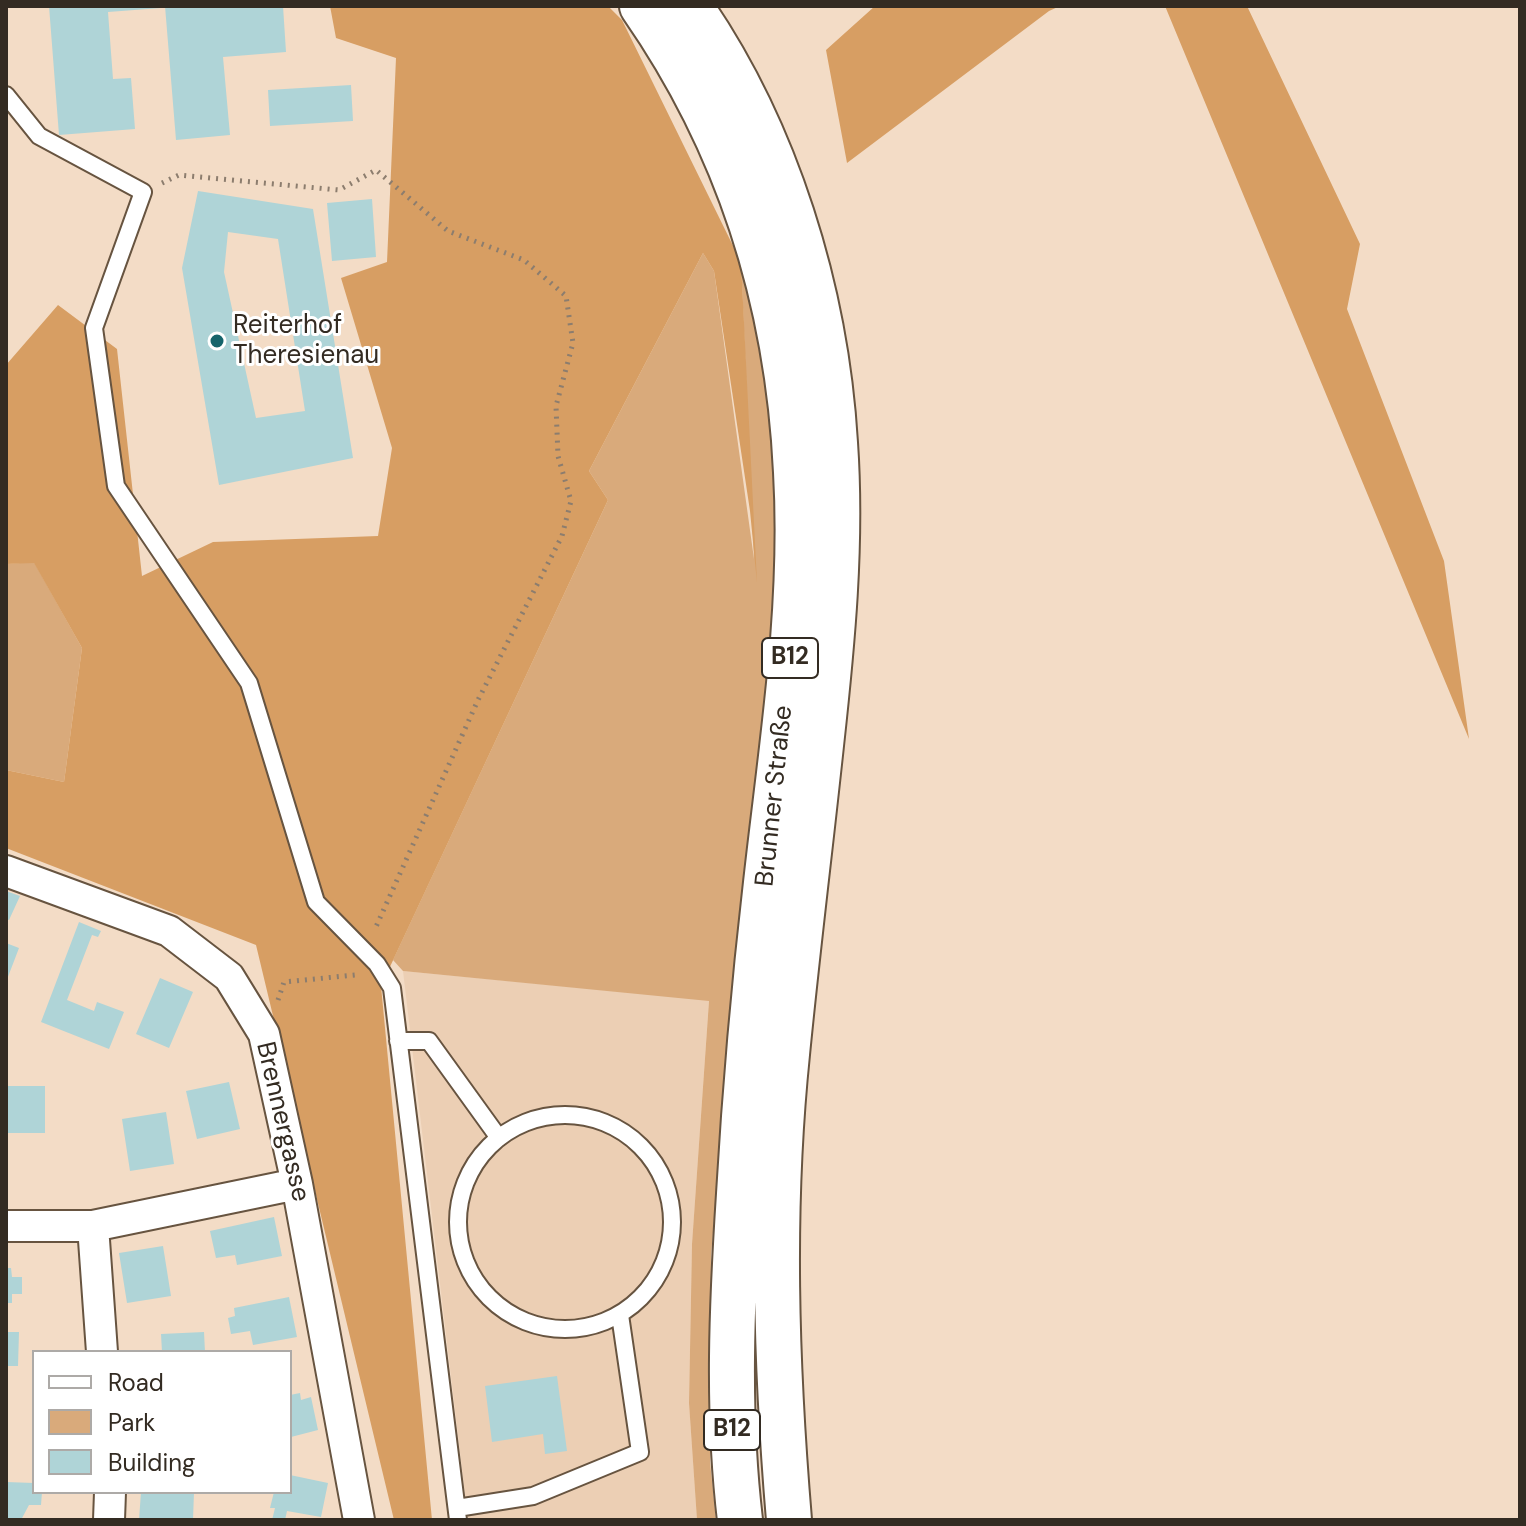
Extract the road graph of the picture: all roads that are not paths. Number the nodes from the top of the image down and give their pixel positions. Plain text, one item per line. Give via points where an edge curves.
1 (642, 6) edge
2 (690, 6) edge
3 (6, 95) edge
4 (6, 871) edge
5 (398, 1041) junction
6 (499, 1138) junction
7 (297, 1184) junction
8 (6, 1226) edge
9 (93, 1226) junction
10 (620, 1315) junction
11 (102, 1350) edge
12 (110, 1494) edge
13 (458, 1514) edge
14 (109, 1520) edge
15 (359, 1520) edge
16 (740, 1520) edge
17 (789, 1520) edge

1 - 16 main road, Brunner Straße / B12 via 668,43 725,152 762,252 790,392 797,475 792,639 749,1043 736,1232 732,1454
2 - 17 main road, Brunner Straße / B12 via 750,110 785,193 809,274 835,442 833,635 786,1058 777,1222 778,1376
3 - 5 lane via 39,136 143,192 94,328 116,486 249,683 316,902 377,964 392,988
4 - 7 street, Brennergasse via 169,931 229,977 264,1034
5 - 6 lane via 429,1041
5 - 13 lane
6 - 10 lane via 472,1168 458,1206 460,1247 476,1284 505,1312 542,1328 582,1329
6 - 10 lane via 533,1119 572,1115 610,1124 642,1146 664,1178 673,1216 668,1255 650,1290
7 - 9 street
7 - 15 street, Brennergasse
8 - 9 street
9 - 11 street
10 - 13 lane via 640,1452 533,1496
12 - 14 street

